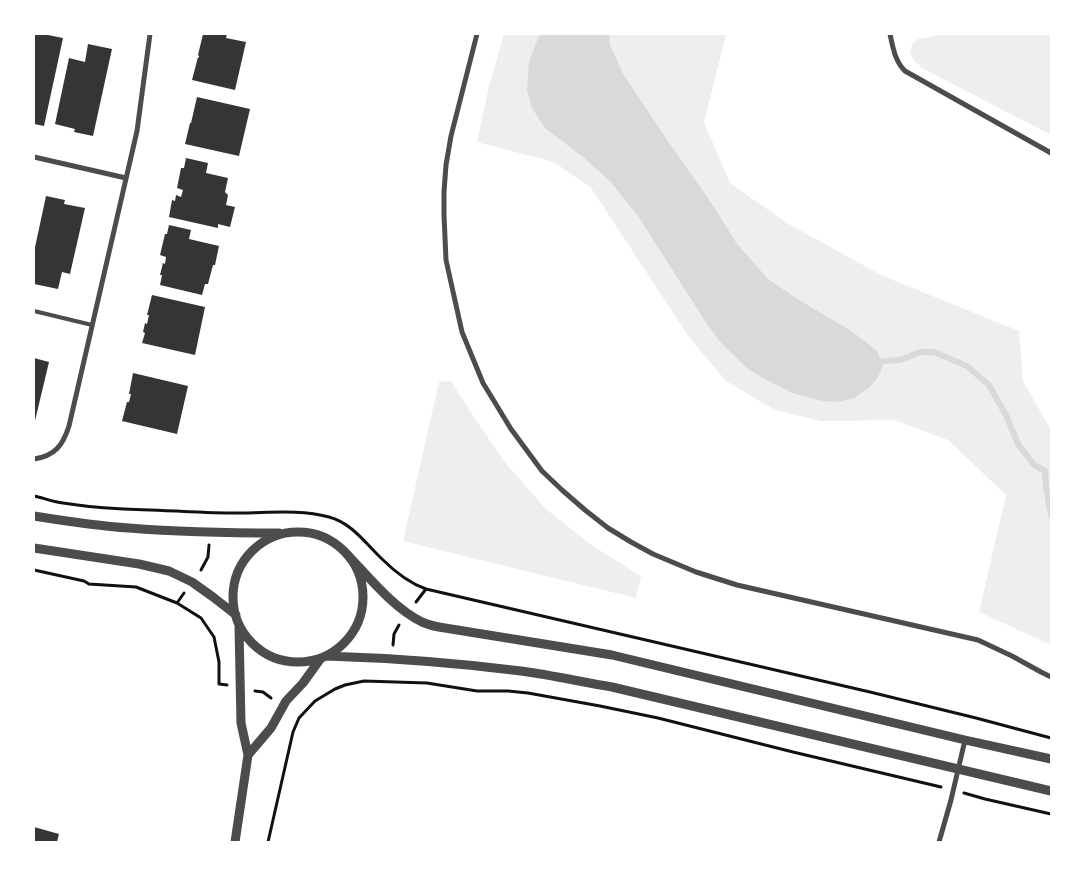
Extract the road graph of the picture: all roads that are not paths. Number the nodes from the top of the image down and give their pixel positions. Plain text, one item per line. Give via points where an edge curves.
1 (150, 34) edge
2 (477, 34) edge
3 (890, 34) edge
4 (1051, 153) edge
5 (34, 157) edge
6 (126, 178) junction
7 (34, 311) edge
8 (92, 325) junction
9 (34, 459) edge
10 (34, 516) edge
11 (287, 533) junction
12 (34, 548) edge
13 (346, 553) junction
14 (237, 620) junction
15 (324, 657) junction
16 (1051, 677) edge
17 (965, 740) junction
18 (248, 755) junction
19 (1051, 759) edge
20 (958, 769) junction
21 (1051, 791) edge
22 (235, 842) edge
23 (939, 842) edge

1 - 6 street via 140,112
2 - 16 street via 446,165 446,260 462,332 483,383 542,471 608,528 689,570 737,585 978,640
3 - 4 street via 896,60 905,71
5 - 6 street
6 - 8 street
7 - 8 lane
8 - 9 street via 65,438 52,453
10 - 11 street via 131,528
11 - 13 street via 308,533 329,540
11 - 14 street via 266,540 249,554 238,572 233,594
12 - 14 street via 169,571 192,582
13 - 15 street via 363,585 363,610 346,642
13 - 17 street via 393,602 424,623 612,654
14 - 15 street via 251,642 278,659 300,662
14 - 18 street via 241,723
15 - 18 street
15 - 20 street via 482,666 612,687
17 - 19 street
17 - 20 street
18 - 22 street
20 - 21 street
20 - 23 street

